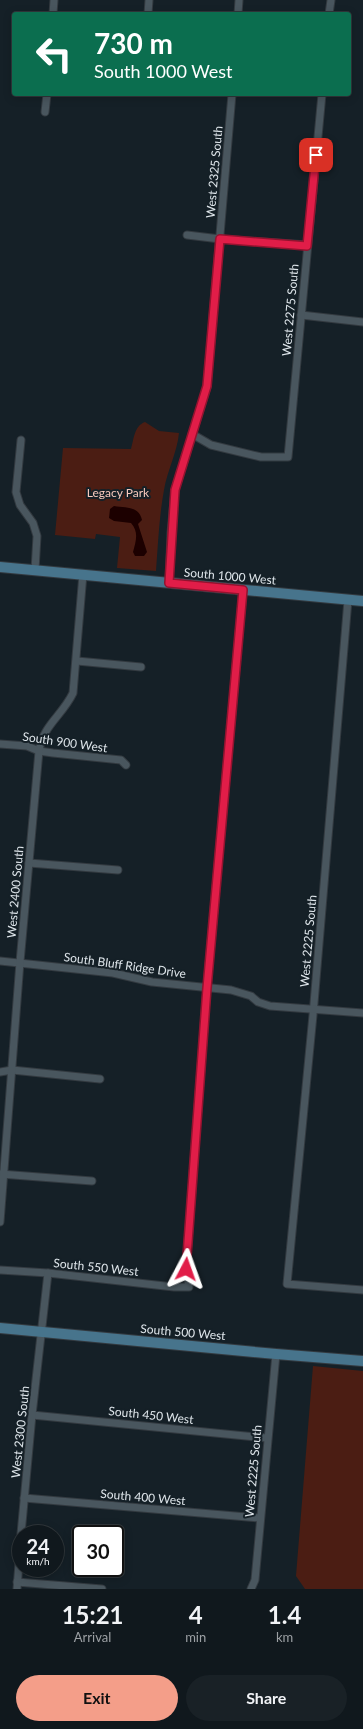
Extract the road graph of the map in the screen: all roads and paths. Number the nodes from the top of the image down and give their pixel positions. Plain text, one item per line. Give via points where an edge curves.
1 (54, 0) edge
2 (149, 0) edge
3 (239, 0) edge
4 (331, 0) edge
5 (53, 12) edge
6 (148, 12) edge
7 (238, 12) edge
8 (329, 12) edge
9 (47, 96) edge
10 (232, 96) edge
11 (322, 96) edge
12 (45, 112) dead end
13 (187, 235) dead end
14 (220, 239) junction
15 (307, 246) junction
16 (301, 315) junction
17 (363, 322) edge
18 (192, 434) junction
19 (21, 440) dead end
20 (0, 567) edge
21 (35, 570) junction
22 (83, 574) junction
23 (169, 583) junction
24 (243, 590) junction
25 (348, 600) junction
26 (363, 601) edge
27 (76, 660) junction
28 (141, 666) dead end
29 (0, 744) edge
30 (39, 751) junction
31 (126, 765) dead end
32 (29, 863) junction
33 (118, 870) dead end
34 (0, 961) edge
35 (20, 962) junction
36 (207, 988) junction
37 (313, 1009) junction
38 (363, 1013) edge
39 (12, 1070) junction
40 (0, 1072) edge
41 (100, 1079) dead end
42 (2, 1174) edge
43 (92, 1181) dead end
44 (0, 1222) edge
45 (0, 1270) edge
46 (48, 1273) junction
47 (363, 1290) edge
48 (0, 1328) edge
49 (41, 1332) junction
50 (276, 1354) junction
51 (363, 1361) edge
52 (32, 1415) junction
53 (267, 1438) junction
54 (24, 1498) junction
55 (260, 1518) junction
56 (22, 1525) edge
57 (17, 1585) edge
58 (102, 1589) edge
59 (250, 1589) edge

1 - 5 street
2 - 6 street
3 - 7 street
4 - 8 street
9 - 12 street
10 - 14 street, West 2325 South
11 - 15 street, West 2275 South
13 - 14 street
14 - 15 street
14 - 18 street, West 2325 South via 207,386
15 - 16 street, West 2275 South
16 - 17 street
16 - 18 street, West 2275 South via 288,457 261,457 211,445
18 - 23 street, West 2325 South via 175,490
19 - 21 street via 16,492 37,536
20 - 21 main road, South 1000 West
21 - 22 main road, South 1000 West
22 - 23 main road, South 1000 West
22 - 27 street, West 2400 South
23 - 24 main road, South 1000 West
24 - 25 main road, South 1000 West
24 - 36 street
25 - 26 main road, South 1000 West
25 - 37 street, West 2225 South
27 - 28 street
27 - 30 street, West 2400 South via 73,693 67,706 44,733
29 - 30 street, South 900 West via 28,746
30 - 31 street, South 900 West via 121,760
30 - 32 street, West 2400 South
32 - 33 street
32 - 35 street, West 2400 South
34 - 35 street, South Bluff Ridge Drive
35 - 36 street, South Bluff Ridge Drive
35 - 39 street, West 2400 South
36 - 37 street, South Bluff Ridge Drive via 240,992 270,1006
36 - 46 street, South 550 West via 186,1269 189,1287
37 - 38 street, South Bluff Ridge Drive
37 - 47 street, West 2225 South via 287,1284
39 - 40 street
39 - 41 street
39 - 42 street, West 2400 South
42 - 43 street
42 - 44 street, West 2400 South
45 - 46 street, South 550 West
46 - 49 street, West 2300 South
48 - 49 main road, South 500 West
49 - 50 main road, South 500 West
49 - 52 street, West 2300 South
50 - 51 main road, South 500 West
50 - 53 street, West 2225 South
52 - 53 street, South 450 West
52 - 54 street, West 2300 South
53 - 55 street, West 2225 South
54 - 55 street, South 400 West
54 - 56 street, West 2300 South
55 - 59 street, West 2225 South via 255,1580
57 - 58 street

